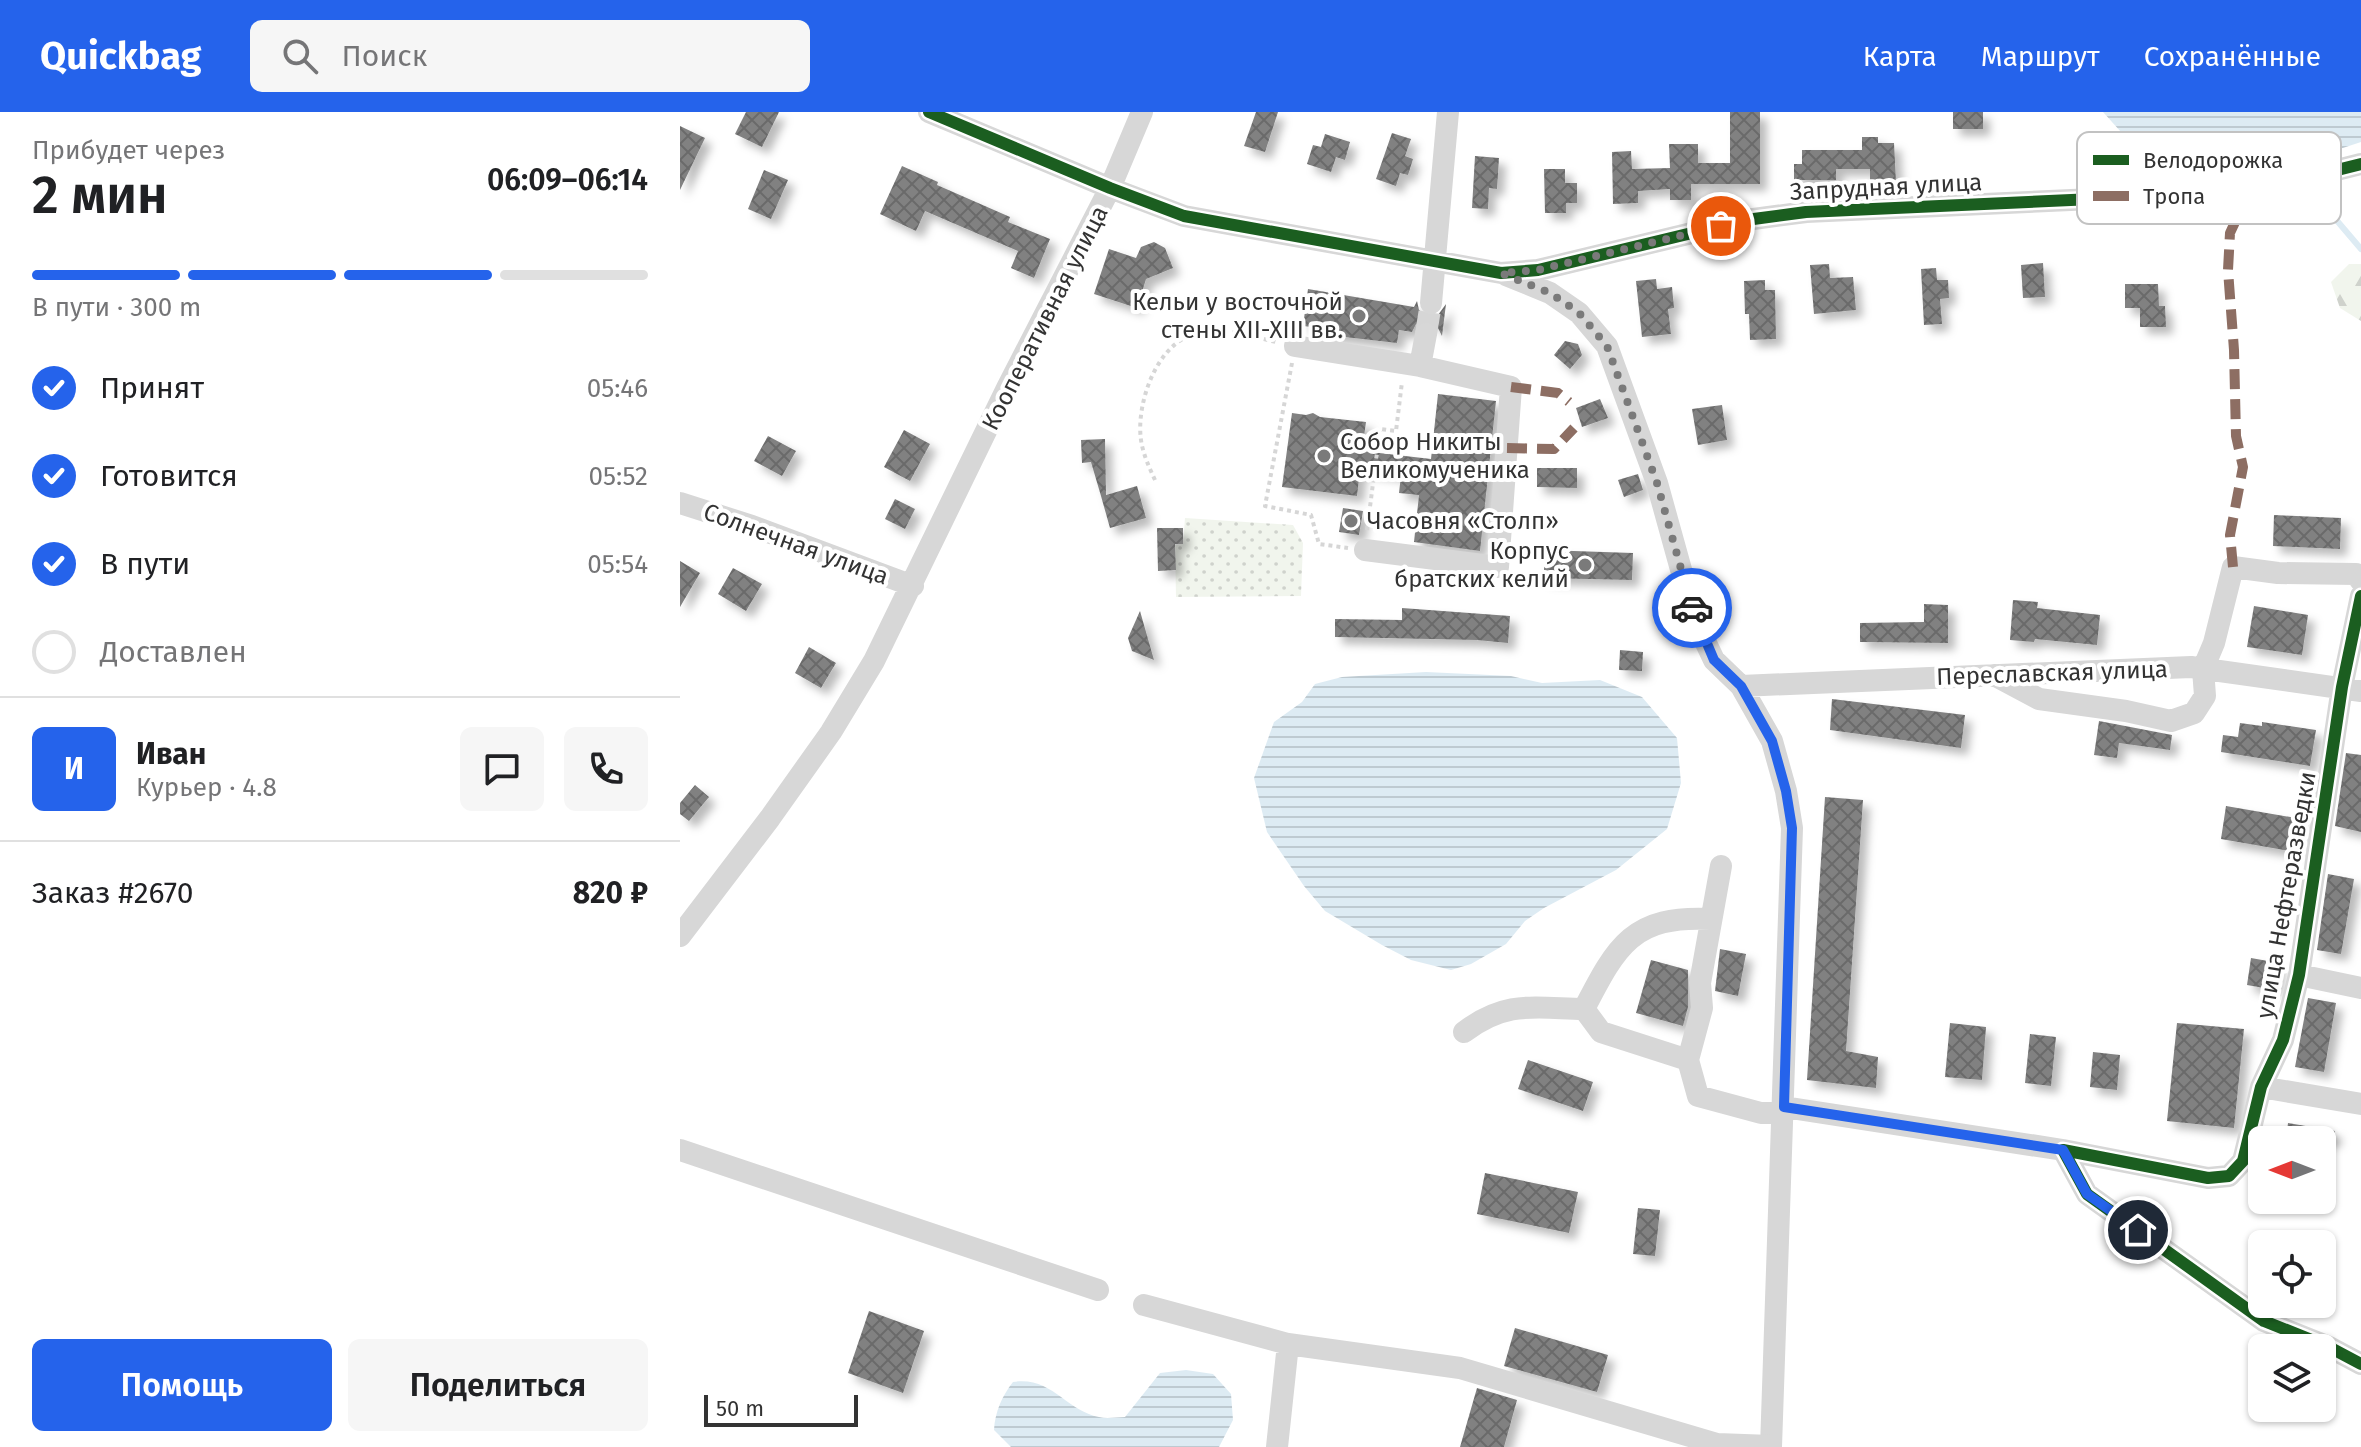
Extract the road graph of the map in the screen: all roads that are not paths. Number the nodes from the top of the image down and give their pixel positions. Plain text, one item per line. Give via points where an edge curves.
1 (929, 112) edge
2 (1142, 112) edge
3 (1448, 112) edge
4 (2361, 164) edge
5 (2341, 169) edge
6 (1110, 188) junction
7 (2077, 200) edge
8 (1435, 261) junction
9 (1501, 273) junction
10 (1431, 303) tunnel mouth
11 (1426, 334) tunnel mouth
12 (1295, 346) road end
13 (1412, 365) junction
14 (680, 503) edge
15 (1365, 550) road end
16 (2361, 581) edge
17 (913, 586) junction
18 (2361, 596) edge
19 (2203, 669) junction
20 (1994, 675) junction
21 (1741, 686) junction
22 (2352, 689) edge
23 (1721, 866) dead end
24 (1711, 919) junction
25 (680, 936) edge
26 (2299, 975) junction
27 (2361, 988) edge
28 (1584, 1009) junction
29 (1464, 1032) dead end
30 (1688, 1060) junction
31 (2261, 1087) junction
32 (2361, 1104) edge
33 (1784, 1110) junction
34 (680, 1150) edge
35 (2063, 1150) junction
36 (1098, 1290) dead end
37 (1144, 1305) dead end
38 (1288, 1344) junction
39 (2361, 1364) edge
40 (1771, 1446) edge
41 (1277, 1447) edge

1 - 6 street, Запрудная улица
2 - 6 street, Кооперативная улица
3 - 8 street
4 - 5 street, Запрудная улица
6 - 8 street, Запрудная улица via 1184,216
6 - 17 street, Кооперативная улица
7 - 9 street, Запрудная улица via 1806,212 1746,220 1538,270
8 - 9 street, Запрудная улица
8 - 10 street
9 - 21 street via 1579,313 1607,346 1657,483 1695,620 1714,660
11 - 13 street
12 - 13 street
13 - 15 street via 1511,387 1498,567
14 - 17 street, Солнечная улица
16 - 19 street via 2356,574 2233,567
17 - 25 street, Кооперативная улица via 831,732
18 - 22 street, улица Нефтеразведки
19 - 20 street, Переславская улица
19 - 20 street via 2205,696 2194,713 2171,721 2039,699
19 - 22 street, Переславская улица
20 - 21 street, Переславская улица
21 - 33 street via 1772,741 1792,828
22 - 26 street, улица Нефтеразведки
23 - 24 street
24 - 28 street via 1681,917 1652,923 1628,940 1604,970
24 - 30 street via 1700,983 1702,1008
26 - 27 street
26 - 31 street, улица Нефтеразведки via 2283,1040
28 - 29 street via 1511,1007
28 - 30 street via 1601,1032
30 - 33 street via 1698,1096 1761,1113
31 - 32 street
31 - 35 street, улица Нефтеразведки via 2243,1161 2229,1176 2208,1178
33 - 35 street
33 - 40 street
34 - 36 street
35 - 39 street via 2087,1194 2264,1321
37 - 38 street
38 - 40 street via 1460,1368 1717,1444
38 - 41 street

